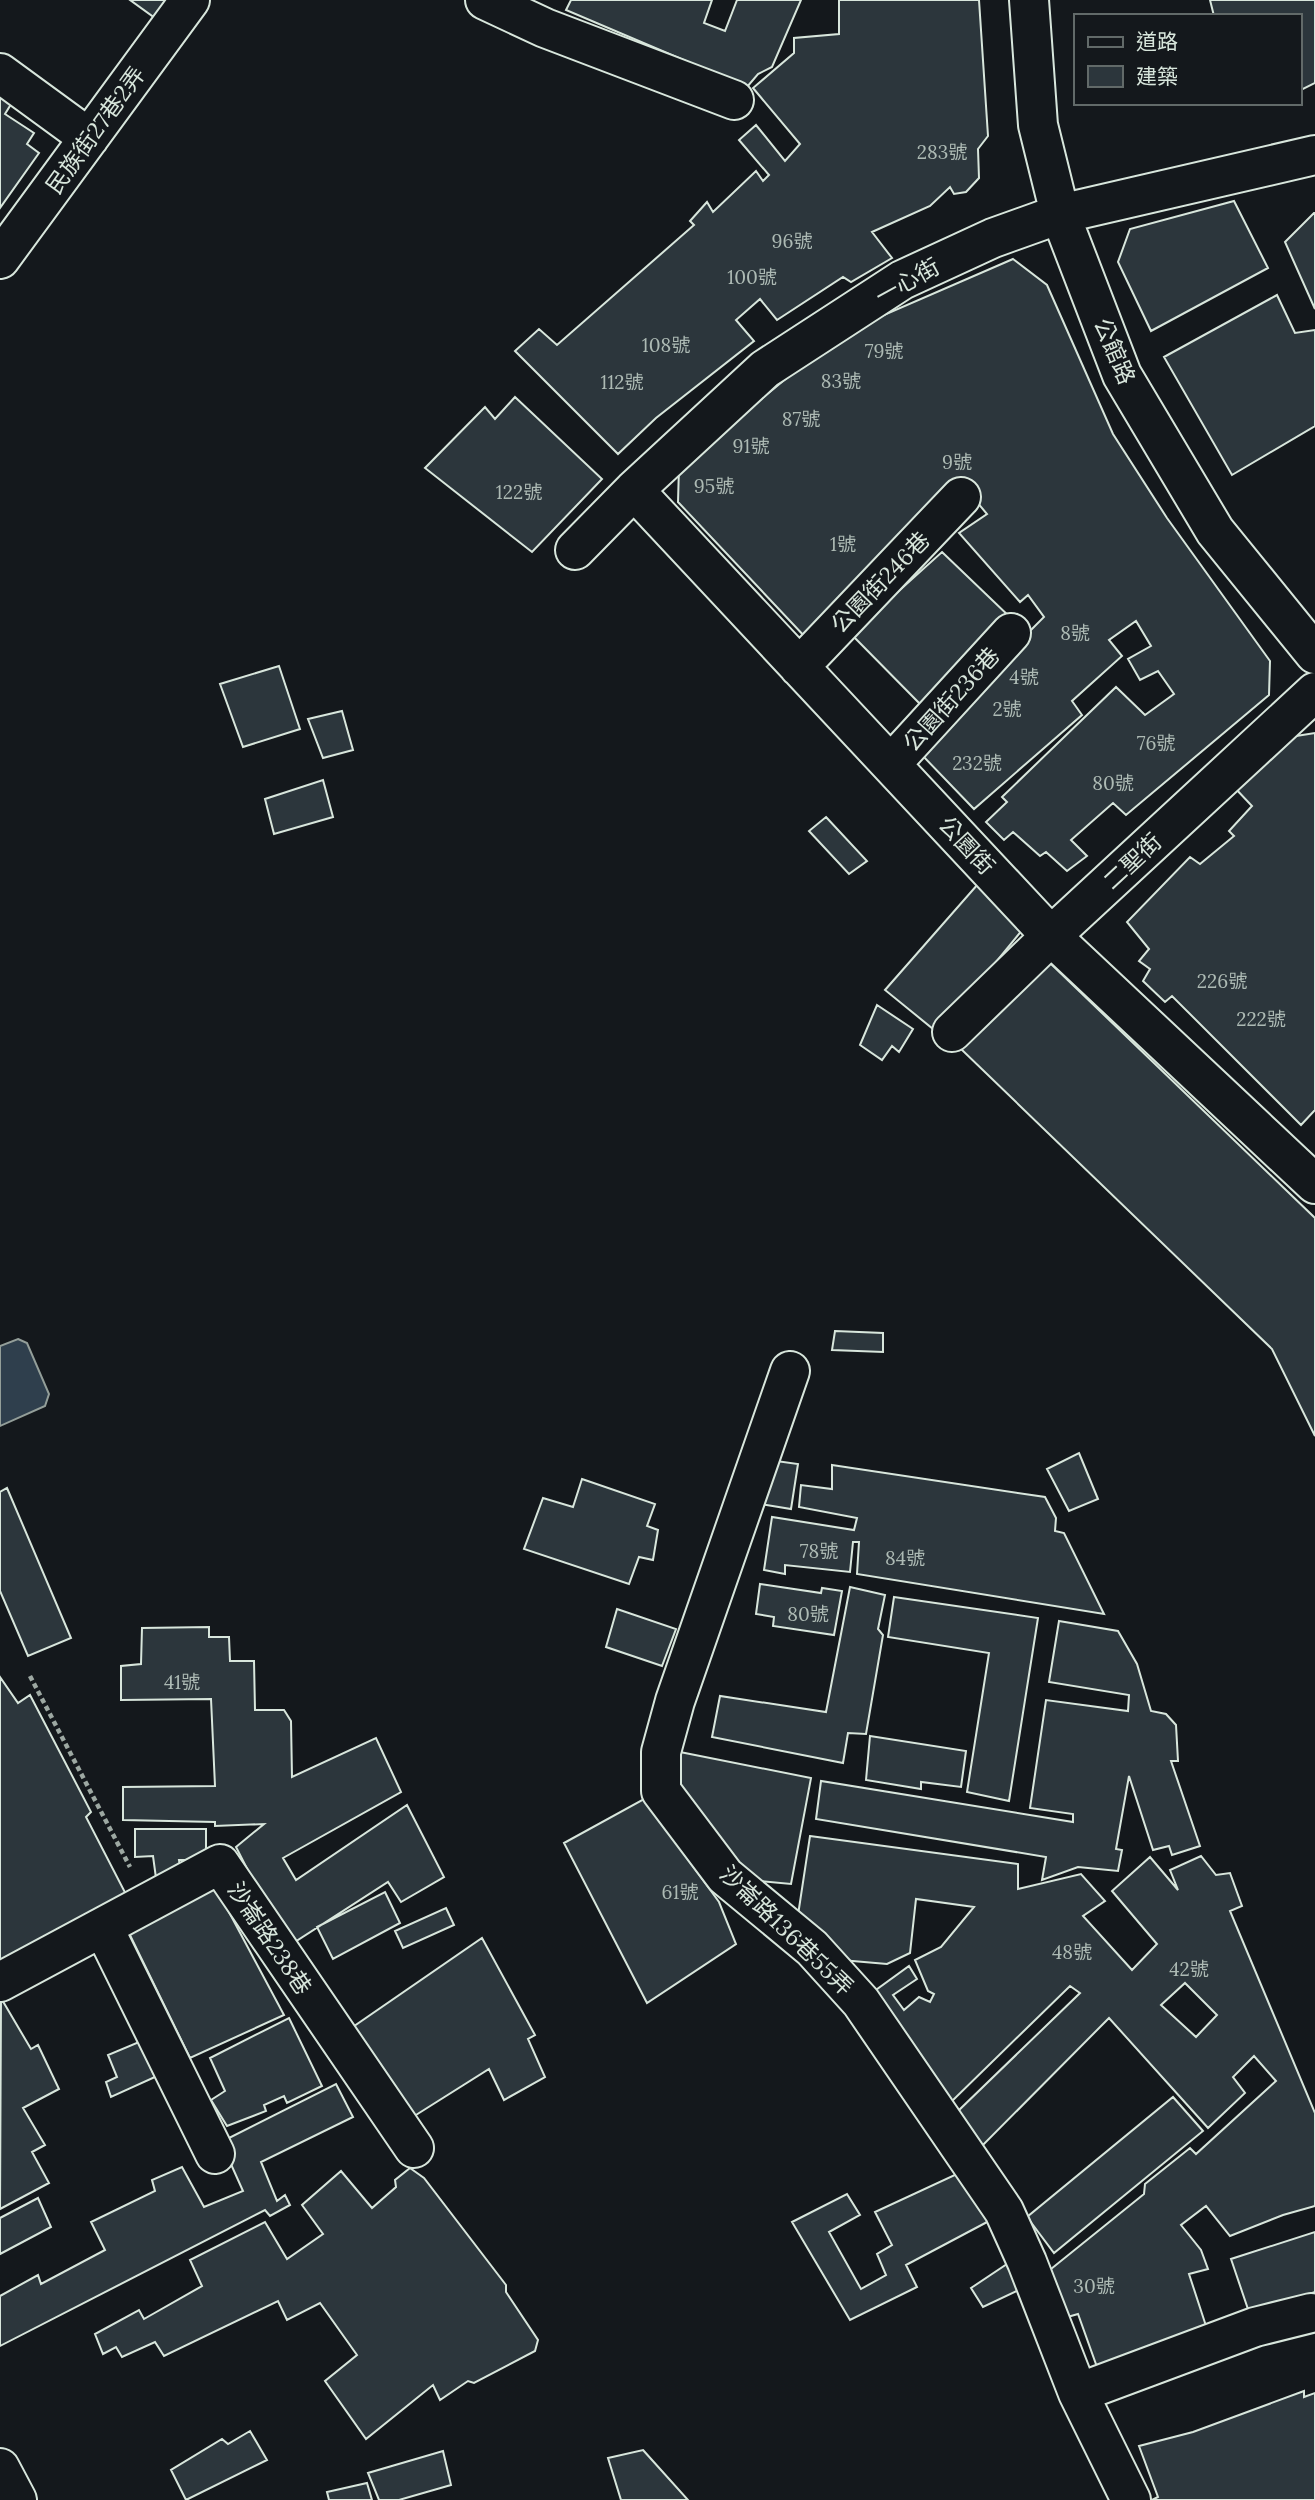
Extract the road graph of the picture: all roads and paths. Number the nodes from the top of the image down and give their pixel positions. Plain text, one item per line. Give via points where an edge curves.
1 (190, 0) edge
2 (485, 0) edge
3 (1029, 0) edge
4 (551, 14) edge
5 (0, 73) edge
6 (734, 100) dead end
7 (89, 138) junction
8 (1315, 155) edge
9 (1060, 214) junction
10 (0, 259) edge
11 (634, 491) junction
12 (961, 498) dead end
13 (575, 550) dead end
14 (1011, 633) dead end
15 (1315, 654) edge
16 (799, 667) junction
17 (1315, 692) edge
18 (891, 764) junction
19 (1051, 936) junction
20 (952, 1032) dead end
21 (1315, 1184) edge
22 (790, 1371) dead end
23 (30, 1676) dead end
24 (148, 1902) junction
25 (103, 1927) junction
26 (0, 1982) edge
27 (414, 2148) dead end
28 (215, 2154) dead end
29 (1311, 2313) dead end
30 (1078, 2393) junction
31 (0, 2468) edge
32 (17, 2500) edge
33 (1131, 2500) edge

1 - 7 street, 民族街27巷2弄
2 - 4 street
3 - 9 street, 公館路 via 1038,125
4 - 6 street
5 - 7 street
7 - 10 street, 民族街27巷2弄
8 - 9 street, 一心街
9 - 11 street, 一心街 via 993,238 902,280 765,369
9 - 15 street, 公館路 via 1122,375 1215,531
11 - 13 street, 一心街
11 - 16 street, 公園街
12 - 16 street, 公園街246巷
14 - 18 street, 公園街236巷
16 - 18 street, 公園街
17 - 19 street, 二聖街
18 - 19 street, 公園街
19 - 20 street, 二聖街
19 - 21 street, 公園街
22 - 30 street, 沙崙路136巷55弄 via 674,1701 661,1752 661,1791 725,1876 812,1948 861,2002 1004,2211
23 - 24 path
24 - 25 street, 沙崙路238巷
24 - 27 street, 沙崙路238巷 via 220,1864
25 - 26 street, 沙崙路238巷
25 - 28 street
29 - 30 street via 1255,2327
30 - 33 street, 沙崙路136巷55弄
31 - 32 street

